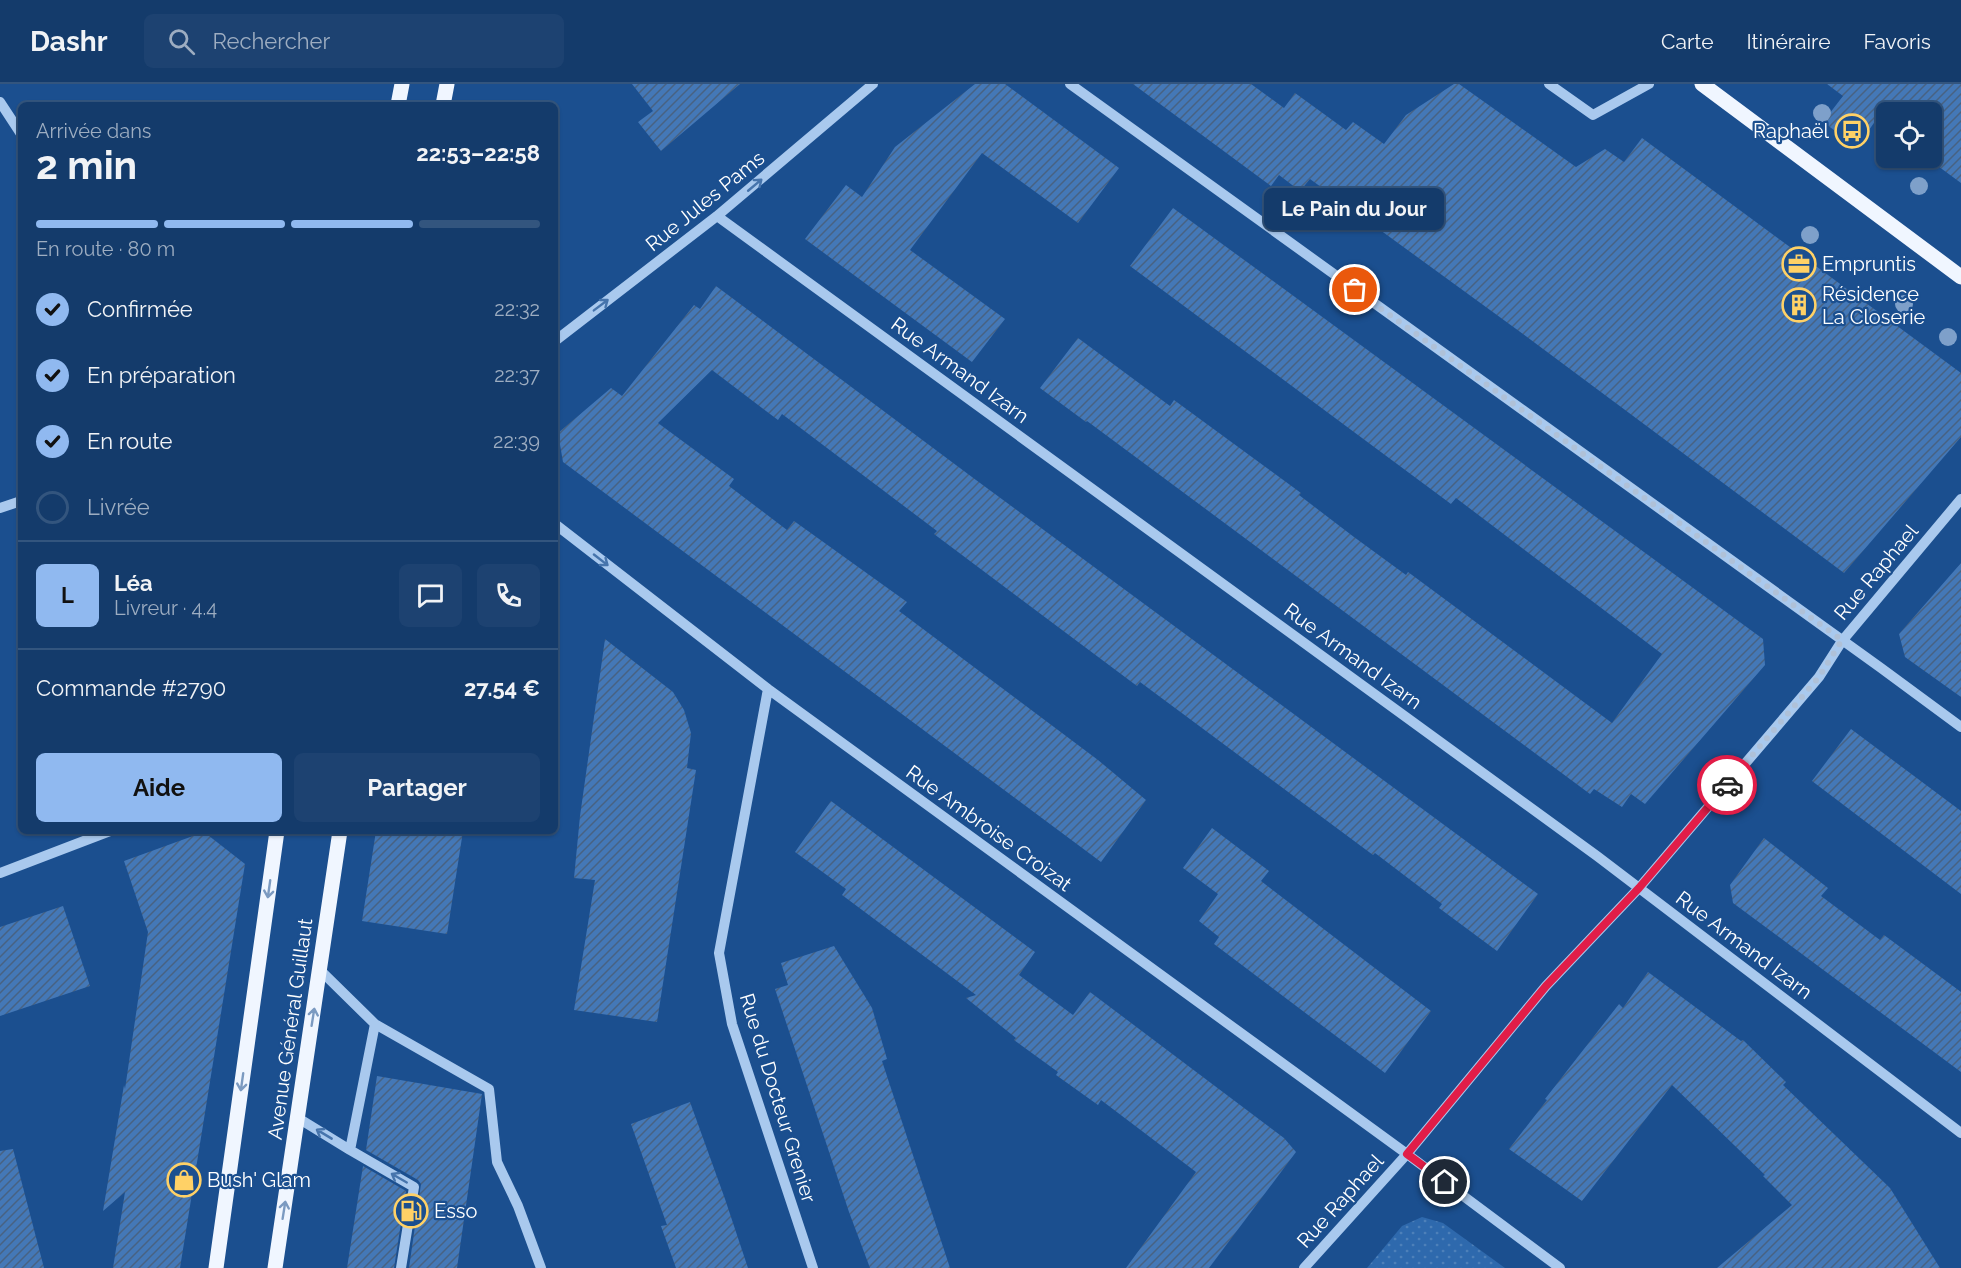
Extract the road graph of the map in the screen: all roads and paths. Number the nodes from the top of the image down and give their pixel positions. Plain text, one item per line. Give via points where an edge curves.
1 (402, 84) edge
2 (447, 84) edge
3 (873, 84) edge
4 (1070, 84) edge
5 (1549, 84) edge
6 (1649, 84) edge
7 (1702, 84) edge
8 (0, 102) edge
9 (399, 102) edge
10 (444, 102) edge
11 (18, 129) edge
12 (717, 216) junction
13 (1961, 277) edge
14 (558, 339) edge
15 (1961, 499) edge
16 (18, 502) edge
17 (0, 508) edge
18 (558, 526) edge
19 (1842, 640) junction
20 (768, 689) junction
21 (1961, 727) edge
22 (102, 834) edge
23 (277, 834) edge
24 (340, 834) edge
25 (0, 873) edge
26 (1639, 888) junction
27 (320, 970) junction
28 (375, 1024) junction
29 (298, 1118) junction
30 (1961, 1133) edge
31 (350, 1150) junction
32 (1407, 1154) junction
33 (216, 1268) edge
34 (275, 1268) edge
35 (401, 1268) edge
36 (541, 1268) edge
37 (813, 1268) edge
38 (1304, 1268) edge
39 (1560, 1268) edge

1 - 9 main road
2 - 10 main road
12 -> 3 street, Rue Jules Pams
4 - 19 street
5 - 6 street via 1593,116
7 - 13 main road
8 - 11 street
14 -> 12 street, Rue Jules Pams
12 - 26 street, Rue Armand Izarn
15 - 19 street, Rue Raphael
16 - 17 street
18 -> 20 street, Rue Ambroise Croizat
19 - 21 street
19 - 26 street, Rue Raphael via 1819,677
20 - 32 street, Rue Ambroise Croizat
20 - 37 street, Rue du Docteur Grenier via 719,953 732,1024
22 - 25 street
23 -> 33 main road, Avenue Général Guillaut
24 - 27 main road, Avenue Général Guillaut
26 - 30 street, Rue Armand Izarn
26 - 32 street, Rue Raphael via 1546,986
27 - 28 street
29 -> 27 main road, Avenue Général Guillaut
28 - 31 street
28 - 36 street via 489,1089 497,1162
31 -> 29 street
34 -> 29 main road, Avenue Général Guillaut
35 -> 31 street via 414,1187
32 - 38 street, Rue Raphael
32 - 39 street, Rue Ambroise Croizat

